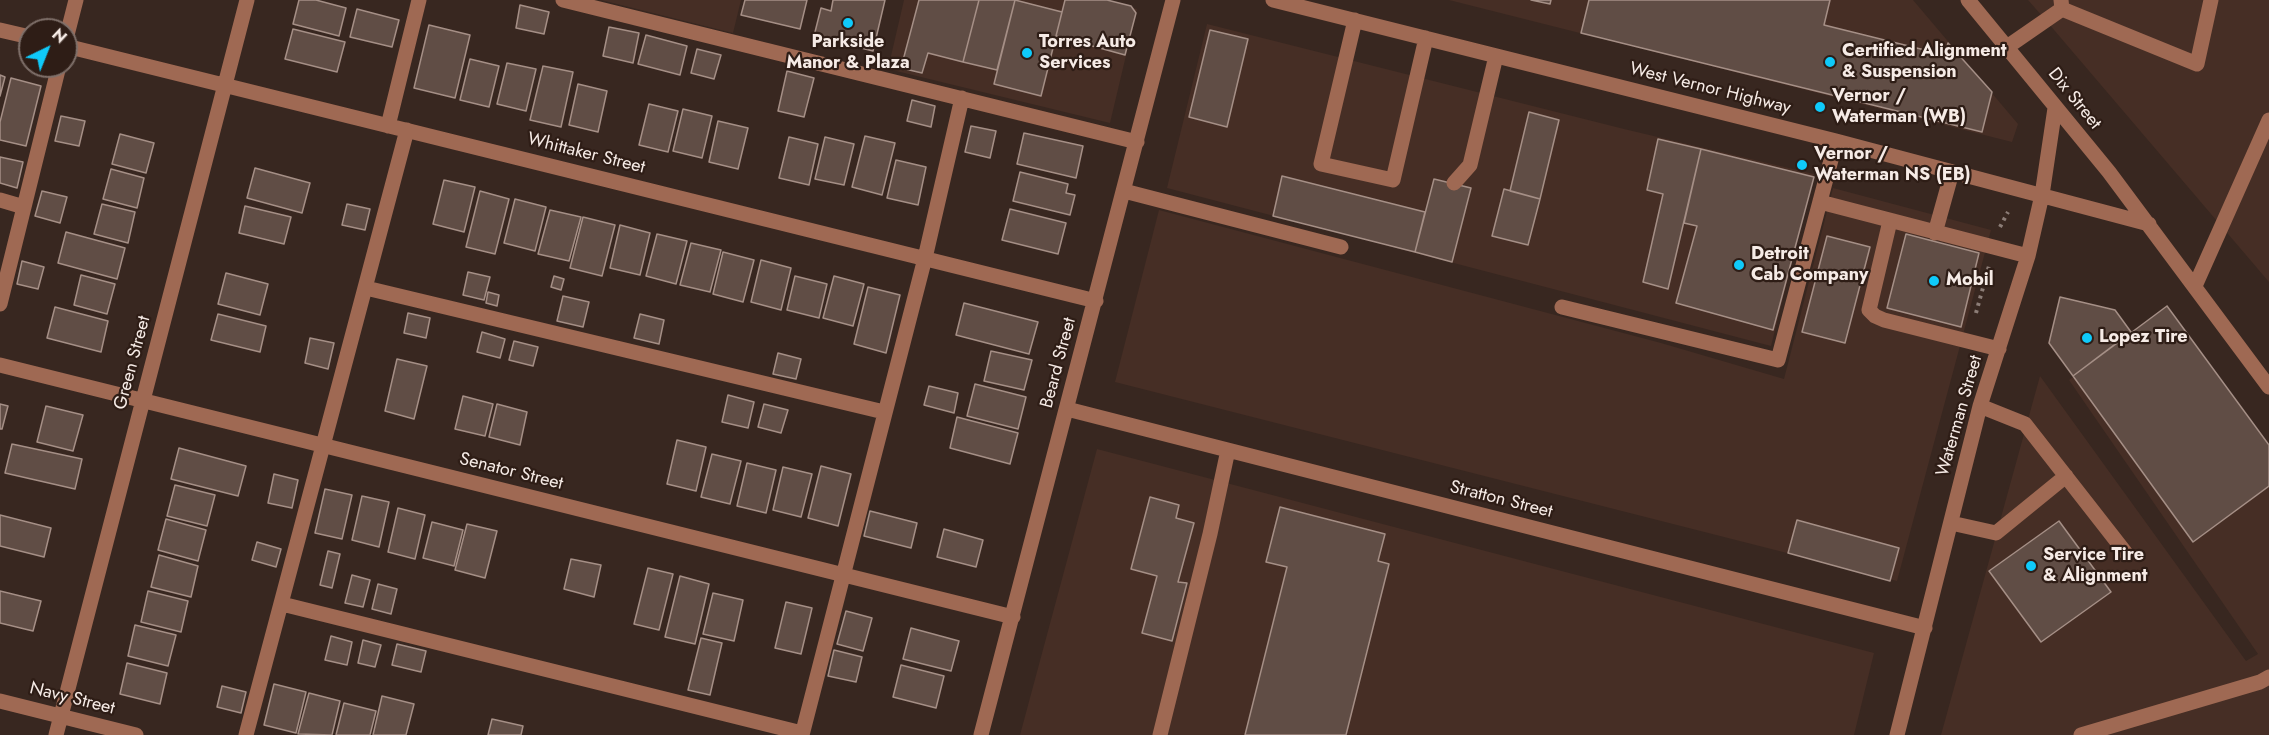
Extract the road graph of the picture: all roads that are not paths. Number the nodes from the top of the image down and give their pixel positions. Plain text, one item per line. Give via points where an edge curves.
1 (76, 0) edge
2 (247, 0) edge
3 (419, 0) edge
4 (563, 0) edge
5 (1173, 0) edge
6 (1273, 0) edge
7 (1968, 0) edge
8 (2211, 0) edge
9 (2061, 5) edge
10 (71, 18) edge
11 (1355, 20) junction
12 (0, 30) edge
13 (18, 34) edge
14 (1426, 38) junction
15 (2007, 47) junction
16 (78, 49) edge
17 (1496, 56) junction
18 (56, 78) edge
19 (225, 85) junction
20 (962, 98) junction
21 (2055, 108) junction
22 (2269, 120) edge
23 (388, 126) junction
24 (407, 130) junction
25 (1836, 141) junction
26 (1137, 142) junction
27 (1952, 172) junction
28 (1454, 183) dead end
29 (1124, 191) junction
30 (2042, 195) junction
31 (0, 201) edge
32 (1820, 202) junction
33 (24, 207) junction
34 (1890, 221) junction
35 (2149, 224) junction
36 (1935, 233) junction
37 (1341, 247) dead end
38 (2028, 255) junction
39 (925, 258) junction
40 (2194, 286) junction
41 (366, 288) junction
42 (1096, 301) junction
43 (0, 304) edge
44 (1562, 307) dead end
45 (1999, 349) junction
46 (0, 365) edge
47 (2269, 387) edge
48 (143, 400) junction
49 (1980, 406) junction
50 (1067, 409) junction
51 (884, 412) junction
52 (325, 446) junction
53 (1228, 450) junction
54 (2066, 476) junction
55 (1951, 523) junction
56 (2125, 552) dead end
57 (842, 574) junction
58 (282, 604) junction
59 (1013, 617) junction
60 (1925, 628) junction
61 (2269, 676) edge
62 (0, 701) edge
63 (61, 717) junction
64 (802, 734) edge
65 (56, 735) edge
66 (136, 735) edge
67 (246, 735) edge
68 (981, 735) edge
69 (1160, 735) edge
70 (1898, 735) edge
71 (2080, 735) edge

1 - 10 street
2 - 19 street, Green Street
3 - 23 street
4 - 20 street
5 - 26 street, Beard Street
6 - 11 street, West Vernor Highway
7 - 15 street, Dix Street
8 - 9 street via 2197,64
9 - 15 street
11 - 14 street, West Vernor Highway
11 - 14 street via 1321,164 1393,180
12 - 13 street
14 - 17 street, West Vernor Highway
15 - 21 street, Dix Street
16 - 19 street, Whittaker Street
17 - 25 street, West Vernor Highway
17 - 28 street via 1470,165
18 - 33 street
19 - 23 street, Whittaker Street
19 - 48 street, Green Street
20 - 26 street
20 - 39 street
21 - 30 street, Waterman Street
21 - 35 street, Dix Street
22 - 40 street
23 - 24 street, Whittaker Street
24 - 39 street, Whittaker Street
24 - 41 street
25 - 27 street, West Vernor Highway
25 - 32 street
26 - 29 street, Beard Street
27 - 30 street, West Vernor Highway
27 - 36 street
29 - 37 street
29 - 42 street, Beard Street
30 - 35 street, West Vernor Highway
30 - 38 street, Waterman Street
31 - 33 street
32 - 34 street
32 - 44 street via 1778,360
33 - 43 street
34 - 36 street
34 - 45 street via 1869,310 1884,320
35 - 40 street
36 - 38 street
38 - 45 street, Waterman Street
39 - 42 street, Whittaker Street
39 - 51 street
40 - 47 street
41 - 51 street
41 - 52 street
42 - 50 street, Beard Street
45 - 49 street, Waterman Street
46 - 48 street, Senator Street
48 - 52 street, Senator Street
48 - 63 street, Green Street
49 - 54 street via 2025,424
49 - 55 street, Waterman Street
50 - 53 street, Stratton Street
50 - 59 street, Beard Street
51 - 57 street
52 - 57 street, Senator Street
52 - 58 street
53 - 60 street, Stratton Street
53 - 69 street
54 - 55 street via 1996,533
54 - 56 street
55 - 60 street, Waterman Street
57 - 59 street, Senator Street
57 - 64 street
58 - 64 street
58 - 67 street
59 - 68 street, Beard Street
60 - 70 street, Waterman Street
61 - 71 street
62 - 63 street, Navy Street
63 - 65 street, Green Street
63 - 66 street, Navy Street

